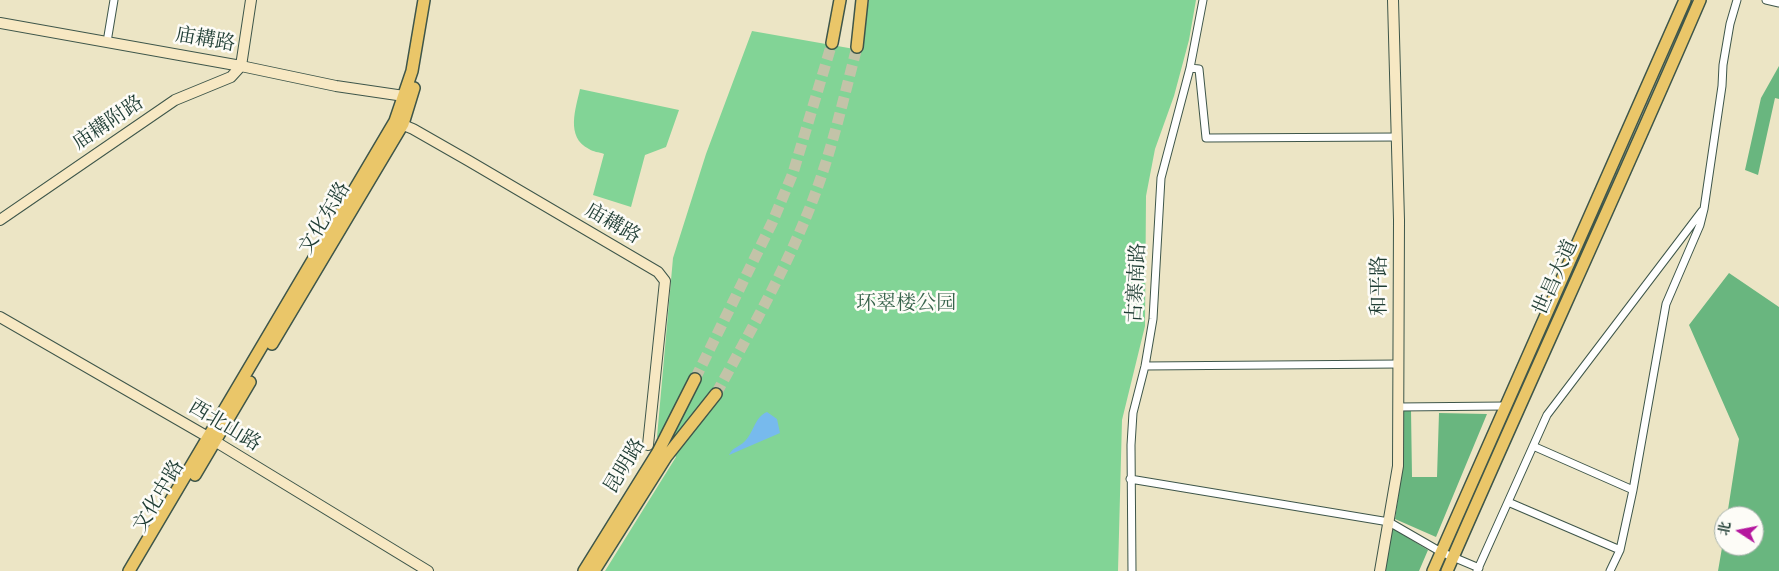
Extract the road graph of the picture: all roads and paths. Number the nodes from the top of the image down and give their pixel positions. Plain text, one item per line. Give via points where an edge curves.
1 (114, 0) edge
2 (251, 0) edge
3 (424, 0) edge
4 (430, 0) edge
5 (840, 0) edge
6 (862, 0) edge
7 (1203, 0) edge
8 (1393, 0) edge
9 (1685, 0) edge
10 (1700, 0) edge
11 (1737, 0) edge
12 (1766, 0) edge
13 (1779, 3) edge
14 (0, 23) edge
15 (107, 42) junction
16 (832, 43) tunnel mouth
17 (857, 47) tunnel mouth
18 (242, 66) junction
19 (1190, 68) junction
20 (404, 96) junction
21 (399, 123) junction
22 (1397, 137) junction
23 (1704, 209) junction
24 (0, 220) edge
25 (0, 317) edge
26 (1399, 364) junction
27 (1145, 366) junction
28 (695, 379) tunnel mouth
29 (716, 394) tunnel mouth
30 (1505, 406) junction
31 (1399, 407) junction
32 (212, 440) junction
33 (648, 445) dead end
34 (1533, 446) junction
35 (1130, 479) junction
36 (1633, 490) junction
37 (1508, 502) junction
38 (1389, 522) junction
39 (1620, 550) junction
40 (1441, 552) junction
41 (1454, 557) junction
42 (1478, 569) edge
43 (129, 571) edge
44 (137, 571) edge
45 (428, 571) edge
46 (584, 571) edge
47 (594, 571) edge
48 (1132, 571) edge
49 (1380, 571) edge
50 (1433, 571) edge
51 (1447, 571) edge
52 (1610, 571) edge

1 - 15 street
2 - 18 street
3 - 20 main road via 412,71
4 - 21 main road, 文化东路 via 418,72
5 - 16 main road
6 - 17 main road
7 - 19 street, 古寨南路
8 - 22 street, 和平路
9 - 30 main road, 世昌大道
10 - 41 main road, 世昌大道
11 - 23 street via 1723,65
12 - 13 street
14 - 15 street, 庙耩路
15 - 18 street, 庙耩路
18 - 20 street, 庙耩路 via 336,86
18 - 24 street, 庙耩附路 via 231,77 175,100
19 - 22 street via 1199,69 1206,138
19 - 27 street, 古寨南路 via 1161,178 1153,319
20 - 21 main road
21 - 32 main road, 文化东路
21 - 33 street, 庙耩路 via 658,272 665,280
22 - 26 street, 和平路
23 - 34 street via 1546,416
23 - 36 street via 1700,226 1666,304
25 - 32 street, 西北山路
26 - 27 street
26 - 31 street, 和平路
27 - 35 street, 古寨南路 via 1133,413
28 - 46 main road, 昆明路 via 658,452
29 - 47 main road, 昆明路 via 666,457
30 - 31 street
30 - 40 main road, 世昌大道
31 - 38 street, 和平路 via 1398,466
32 - 43 main road
32 - 44 main road, 文化中路
32 - 45 street, 西北山路
34 - 36 street
34 - 37 street
35 - 38 street
35 - 48 street, 古寨南路
36 - 39 street
37 - 39 street
37 - 42 street
38 - 40 street
38 - 49 street, 和平路
39 - 52 street
40 - 41 street
40 - 50 main road, 世昌大道
41 - 42 street
41 - 51 main road, 世昌大道

